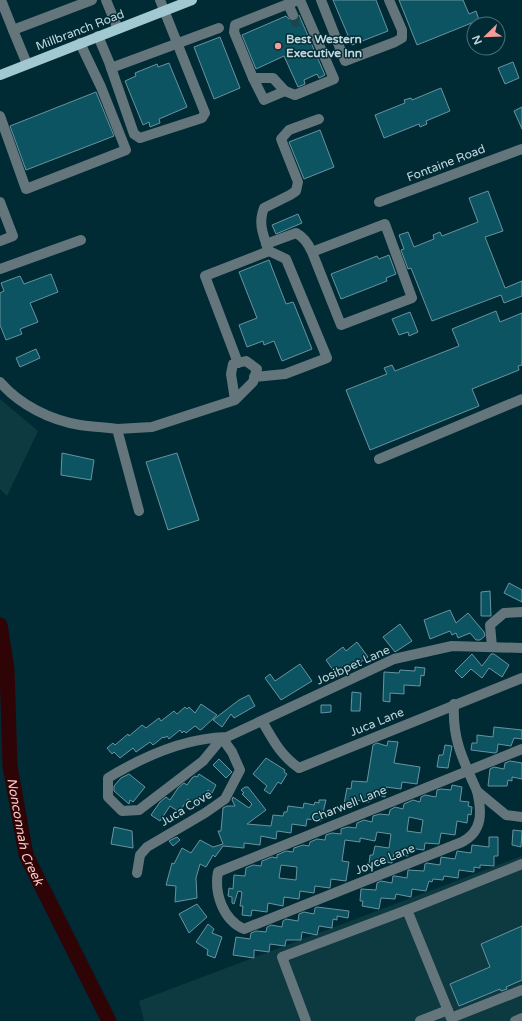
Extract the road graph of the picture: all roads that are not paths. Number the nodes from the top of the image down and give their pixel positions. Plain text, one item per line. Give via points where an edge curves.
1 (1, 0) edge
2 (92, 0) edge
3 (106, 0) edge
4 (160, 0) edge
5 (192, 0) edge
6 (321, 0) edge
7 (389, 0) edge
8 (295, 1) edge
9 (165, 11) junction
10 (301, 18) junction
11 (219, 28) dead end
12 (118, 29) junction
13 (13, 30) junction
14 (98, 36) junction
15 (80, 43) junction
16 (176, 43) junction
17 (27, 64) junction
18 (111, 68) junction
19 (0, 75) edge
20 (253, 78) junction
21 (285, 91) junction
22 (0, 116) edge
23 (319, 119) dead end
24 (522, 148) edge
25 (0, 202) edge
26 (379, 202) dead end
27 (81, 240) dead end
28 (0, 241) edge
29 (268, 247) junction
30 (312, 252) junction
31 (0, 269) edge
32 (238, 363) junction
33 (254, 377) junction
34 (0, 382) edge
35 (522, 399) edge
36 (235, 400) junction
37 (117, 429) junction
38 (379, 459) dead end
39 (138, 511) dead end
40 (522, 612) edge
41 (492, 647) junction
42 (522, 648) edge
43 (522, 678) edge
44 (454, 704) junction
45 (262, 721) junction
46 (224, 737) junction
47 (522, 749) edge
48 (467, 770) junction
49 (477, 791) junction
50 (522, 817) edge
51 (522, 864) edge
52 (137, 873) dead end
53 (221, 905) joint
54 (407, 910) junction
55 (522, 990) edge
56 (448, 1010) junction
57 (522, 1018) edge
58 (306, 1021) edge
59 (420, 1021) edge
60 (515, 1021) edge

1 - 13 street
2 - 13 street
3 - 12 street
4 - 9 street
5 - 9 main road, Millbranch Road
6 - 7 street via 345,61 402,38 402,30
8 - 10 street
8 - 10 street
8 - 20 street via 235,25 234,32
9 - 12 main road, Millbranch Road
9 - 16 street
10 - 21 street via 334,79 295,95
11 - 16 street
12 - 14 main road, Millbranch Road
13 - 17 street
14 - 15 main road, Millbranch Road
14 - 18 street
15 - 17 main road, Millbranch Road
15 - 22 street via 126,150 26,189
16 - 18 street
16 - 18 street via 205,113 202,118 140,138 134,134
17 - 19 main road, Millbranch Road
20 - 21 street via 273,78
20 - 21 street via 264,100
23 - 29 street via 288,130 281,139 298,182 296,190 290,196 264,208 260,217
24 - 26 street, Fontaine Road
25 - 28 street via 12,236
27 - 31 street
29 - 30 street via 296,233 302,236
29 - 32 street via 205,276
29 - 33 street via 286,259 327,358 285,374
30 - 30 street via 340,325 412,298 385,224
32 - 33 street via 246,361 257,369
32 - 36 street via 233,364 231,374
33 - 36 street via 253,382
34 - 37 street via 19,399 45,415 79,425
35 - 38 street
36 - 37 street via 152,427
37 - 39 street
40 - 41 street via 504,613 490,625
41 - 42 street, Josibpet Lane
41 - 45 street, Josibpet Lane via 452,646 394,659
43 - 44 street, Juca Lane
44 - 45 street, Juca Lane via 299,768 288,761 276,746
44 - 48 street via 454,733
45 - 46 street, Josibpet Lane
46 - 46 street via 203,762 139,810 122,811 108,797 108,778 145,757 206,737
46 - 52 street, Juca Cove via 240,770 226,799 146,846 140,855
47 - 48 street, Charwell Lane
48 - 49 street
48 - 53 street, Charwell Lane via 218,872 216,883
49 - 50 street via 506,816
49 - 53 street, Joyce Lane via 481,811 478,826 474,834 462,842 244,929 234,924
51 - 54 street
54 - 56 street
54 - 58 street via 282,957
55 - 56 street via 451,1018
56 - 59 street
57 - 60 street

